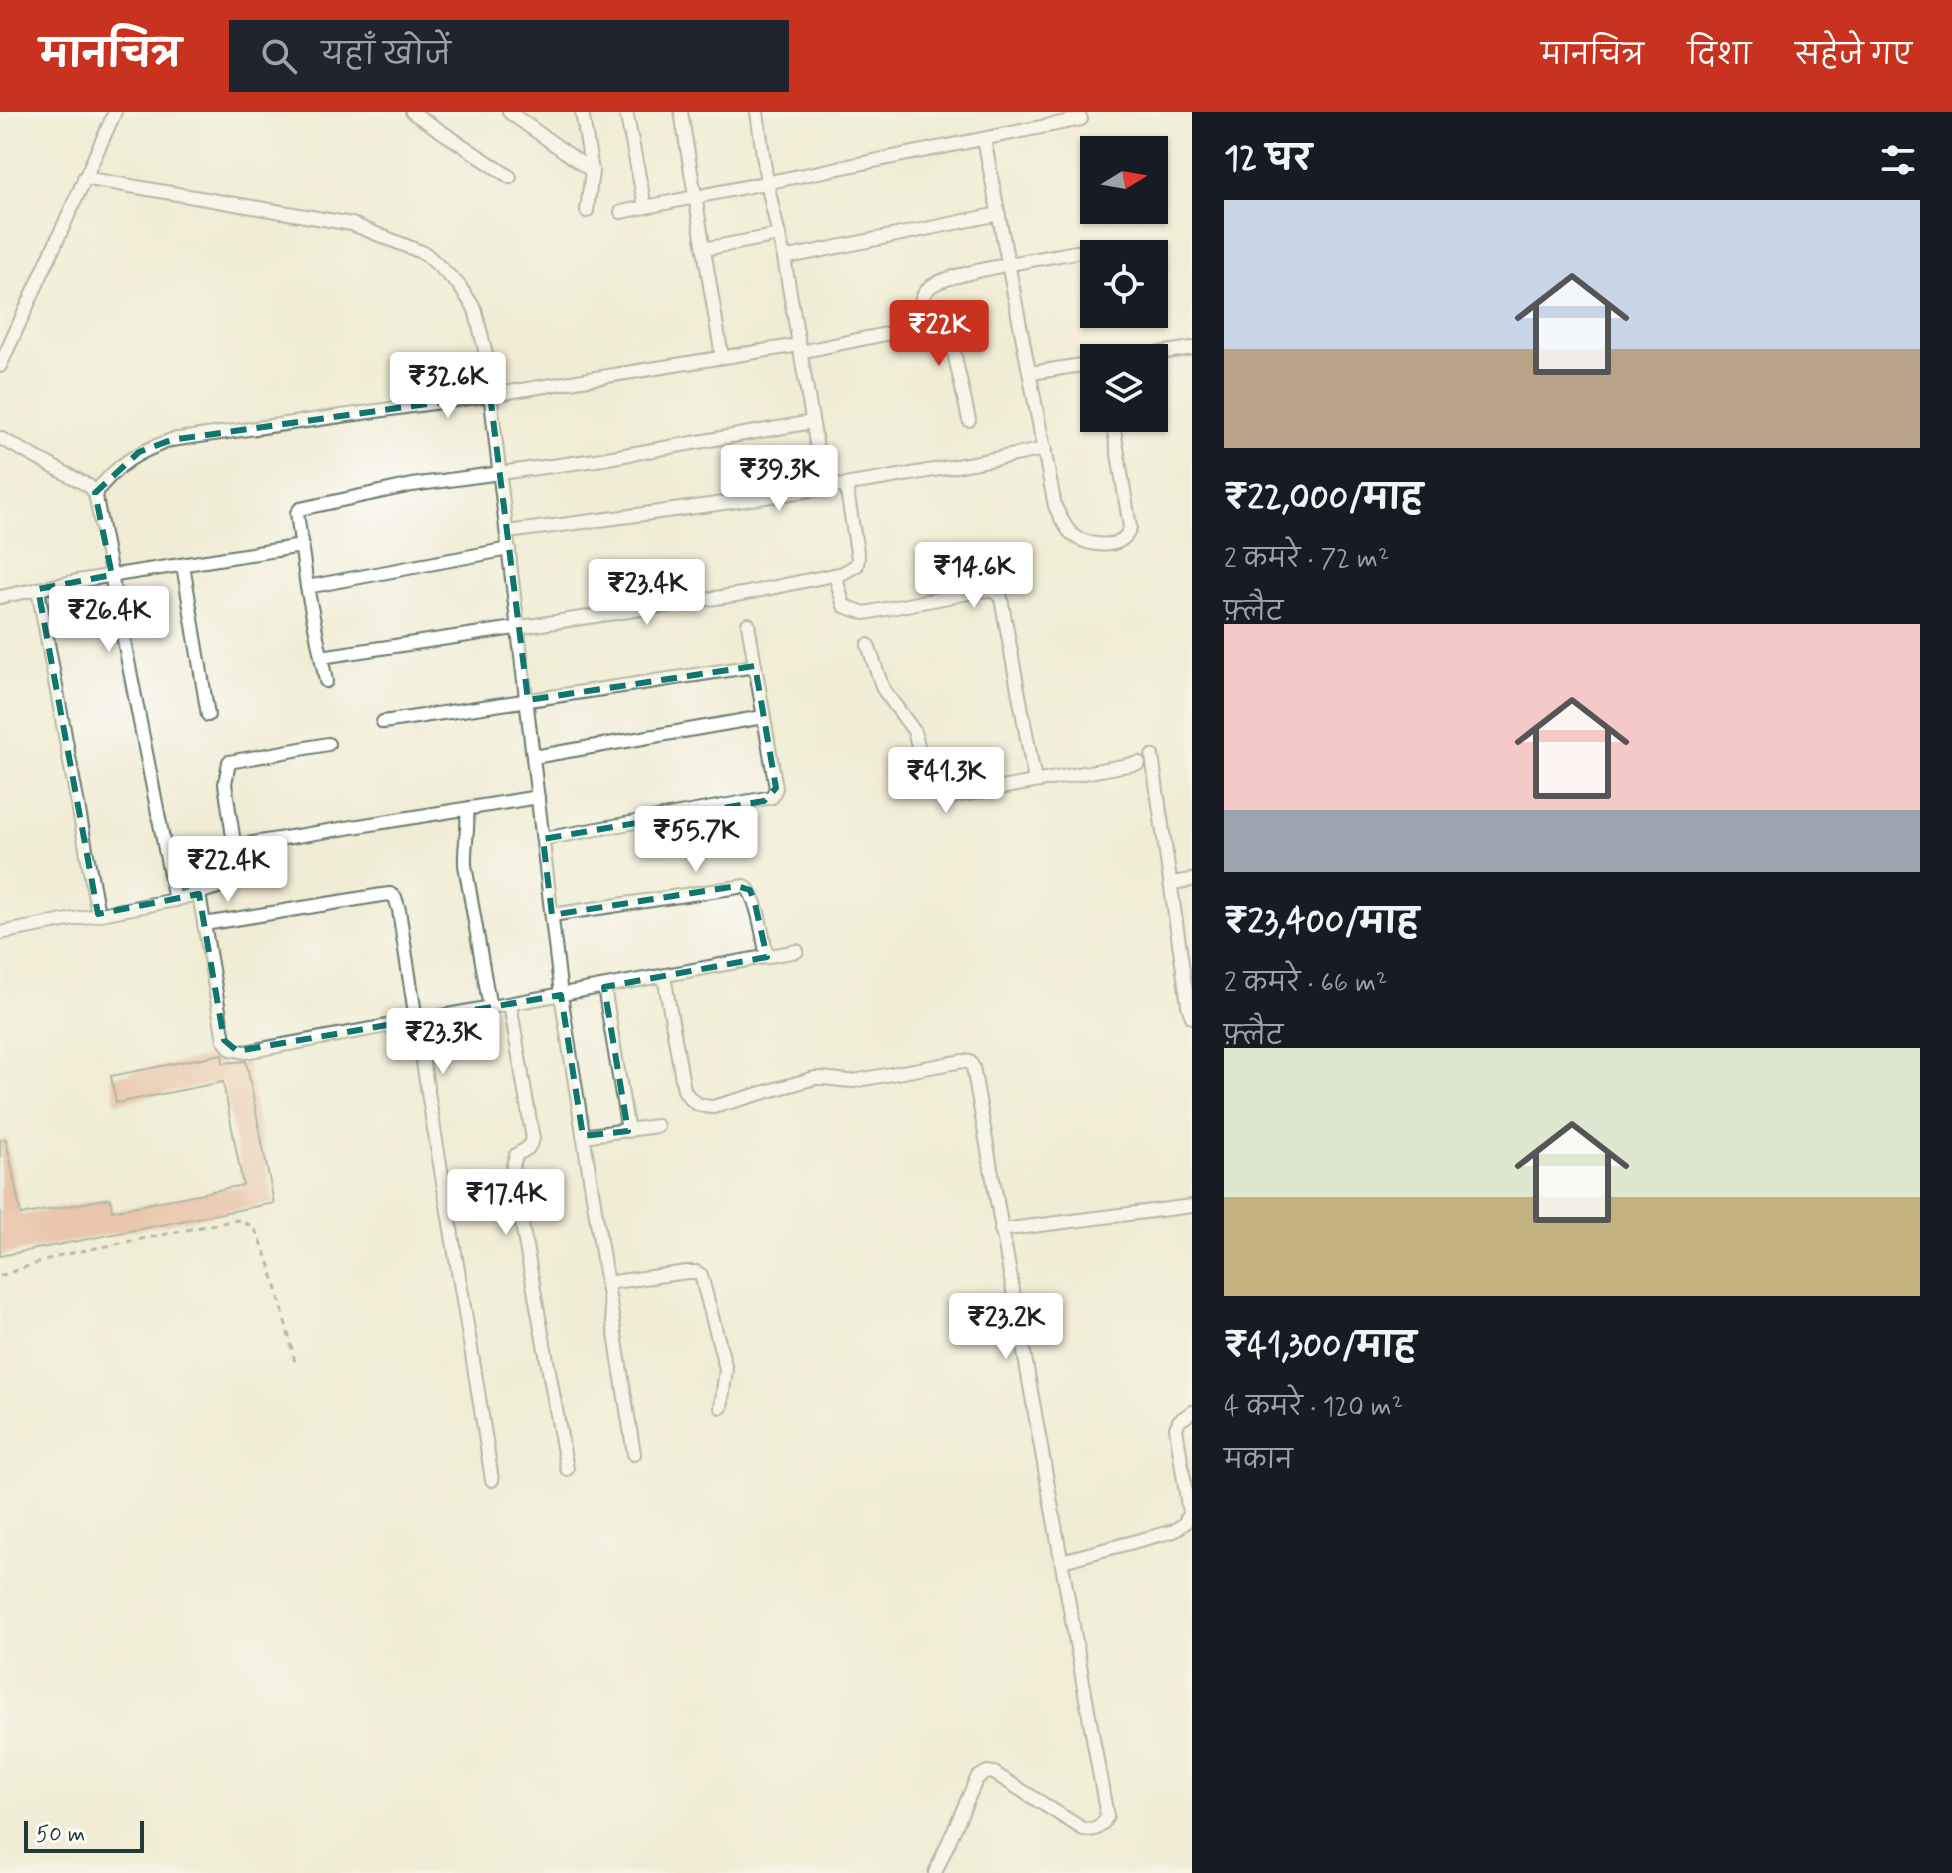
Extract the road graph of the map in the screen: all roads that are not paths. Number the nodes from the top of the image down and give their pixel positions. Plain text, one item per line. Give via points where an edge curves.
1 (115, 112) edge
2 (412, 112) edge
3 (509, 112) edge
4 (582, 112) edge
5 (626, 112) edge
6 (681, 112) edge
7 (757, 112) edge
8 (1081, 119) dead end
9 (984, 139) junction
10 (592, 171) junction
11 (510, 177) dead end
12 (84, 178) junction
13 (767, 183) junction
14 (695, 197) junction
15 (645, 206) junction
16 (587, 211) dead end
17 (621, 212) dead end
18 (999, 214) junction
19 (779, 235) junction
20 (704, 249) junction
21 (1076, 252) dead end
22 (784, 258) junction
23 (1009, 264) junction
24 (921, 308) junction
25 (800, 348) junction
26 (1192, 348) edge
27 (1168, 352) edge
28 (722, 357) junction
29 (1080, 365) edge
30 (0, 366) edge
31 (1031, 373) junction
32 (490, 395) junction
33 (969, 420) dead end
34 (812, 422) junction
35 (1114, 432) edge
36 (0, 438) edge
37 (1045, 449) junction
38 (500, 473) junction
39 (846, 485) junction
40 (824, 488) junction
41 (95, 493) junction
42 (507, 532) junction
43 (302, 546) junction
44 (509, 549) junction
45 (183, 565) junction
46 (112, 575) junction
47 (835, 575) junction
48 (307, 587) junction
49 (38, 589) junction
50 (0, 597) edge
51 (748, 624) dead end
52 (518, 628) junction
53 (868, 645) dead end
54 (321, 657) junction
55 (755, 666) junction
56 (326, 681) dead end
57 (528, 700) junction
58 (208, 715) dead end
59 (763, 717) junction
60 (383, 722) dead end
61 (328, 744) dead end
62 (1152, 756) dead end
63 (534, 757) junction
64 (1139, 763) dead end
65 (1035, 781) junction
66 (538, 797) junction
67 (467, 809) junction
68 (543, 839) junction
69 (235, 846) junction
70 (1192, 880) edge
71 (1171, 883) junction
72 (199, 894) junction
73 (175, 900) junction
74 (98, 914) junction
75 (552, 915) junction
76 (204, 924) junction
77 (0, 933) edge
78 (797, 951) dead end
79 (767, 957) junction
80 (664, 976) junction
81 (604, 987) junction
82 (561, 995) junction
83 (510, 1004) junction
84 (490, 1008) junction
85 (1192, 1017) edge
86 (416, 1022) junction
87 (657, 1126) dead end
88 (628, 1131) junction
89 (583, 1136) junction
90 (1192, 1206) edge
91 (1001, 1230) junction
92 (606, 1283) junction
93 (721, 1407) dead end
94 (1192, 1412) edge
95 (634, 1454) dead end
96 (567, 1469) dead end
97 (492, 1480) dead end
98 (1062, 1561) junction
99 (935, 1873) edge

1 - 12 street
2 - 11 street
3 - 10 street
4 - 10 street
5 - 15 street
6 - 14 street
7 - 13 street
8 - 9 street
9 - 13 street
9 - 18 street
10 - 16 street
12 - 30 street
12 - 32 street via 352,224 426,254 475,309
13 - 14 street
13 - 19 street
14 - 15 street
14 - 20 street
15 - 17 street
18 - 22 street
18 - 23 street
19 - 20 street
19 - 22 street
20 - 28 street
21 - 23 street
22 - 25 street
23 - 24 street via 936,284
23 - 31 street
24 - 25 street via 914,324 900,331
24 - 33 street via 951,339
25 - 28 street
25 - 34 street
26 - 27 street
28 - 32 street
29 - 31 street
31 - 37 street
32 - 38 street
32 - 41 street via 171,440 139,452
34 - 38 street
34 - 40 street
35 - 37 street via 1130,527 1120,542 1092,544 1072,534 1055,506
36 - 41 street
37 - 39 street
38 - 42 street
38 - 43 street via 305,506 297,513
39 - 40 street
39 - 47 street via 858,558 852,569
40 - 42 street
41 - 46 street
42 - 44 street
43 - 45 street
43 - 48 street
44 - 48 street
44 - 52 street
45 - 46 street
45 - 58 street
46 - 49 street
46 - 73 street
47 - 52 street
47 - 65 street via 844,606 865,613 984,590 1001,598
48 - 54 street
49 - 50 street
49 - 74 street
51 - 55 street
52 - 54 street
52 - 57 street
53 - 65 street via 883,689 914,731 930,790 951,797
54 - 56 street
55 - 57 street
55 - 59 street
57 - 60 street
57 - 63 street
59 - 63 street
59 - 68 street via 776,788 772,797
61 - 69 street via 229,762 225,784
62 - 71 street
63 - 66 street
64 - 65 street
66 - 67 street
66 - 68 street
67 - 69 street
67 - 84 street via 465,865
68 - 75 street
69 - 72 street via 235,879
70 - 71 street
71 - 85 street
72 - 73 street
72 - 76 street
73 - 74 street
74 - 77 street
75 - 79 street via 745,886 755,904
75 - 82 street
76 - 86 street via 224,1040 231,1049 245,1052
76 - 86 street via 390,894 399,910
78 - 79 street
79 - 80 street
80 - 81 street
80 - 91 street via 684,1090 700,1106 713,1107 815,1078 853,1081 970,1062
81 - 82 street
81 - 88 street
82 - 83 street
82 - 89 street
83 - 84 street
83 - 96 street via 533,1139 516,1155 512,1170
84 - 86 street
86 - 97 street
87 - 88 street
88 - 89 street
89 - 92 street
90 - 91 street
91 - 98 street
92 - 93 street via 687,1272 701,1275 726,1369
92 - 95 street
94 - 98 street via 1176,1428 1189,1513 1185,1523 1174,1531
98 - 99 street via 1107,1816 1098,1828 1083,1829 994,1773 981,1774

